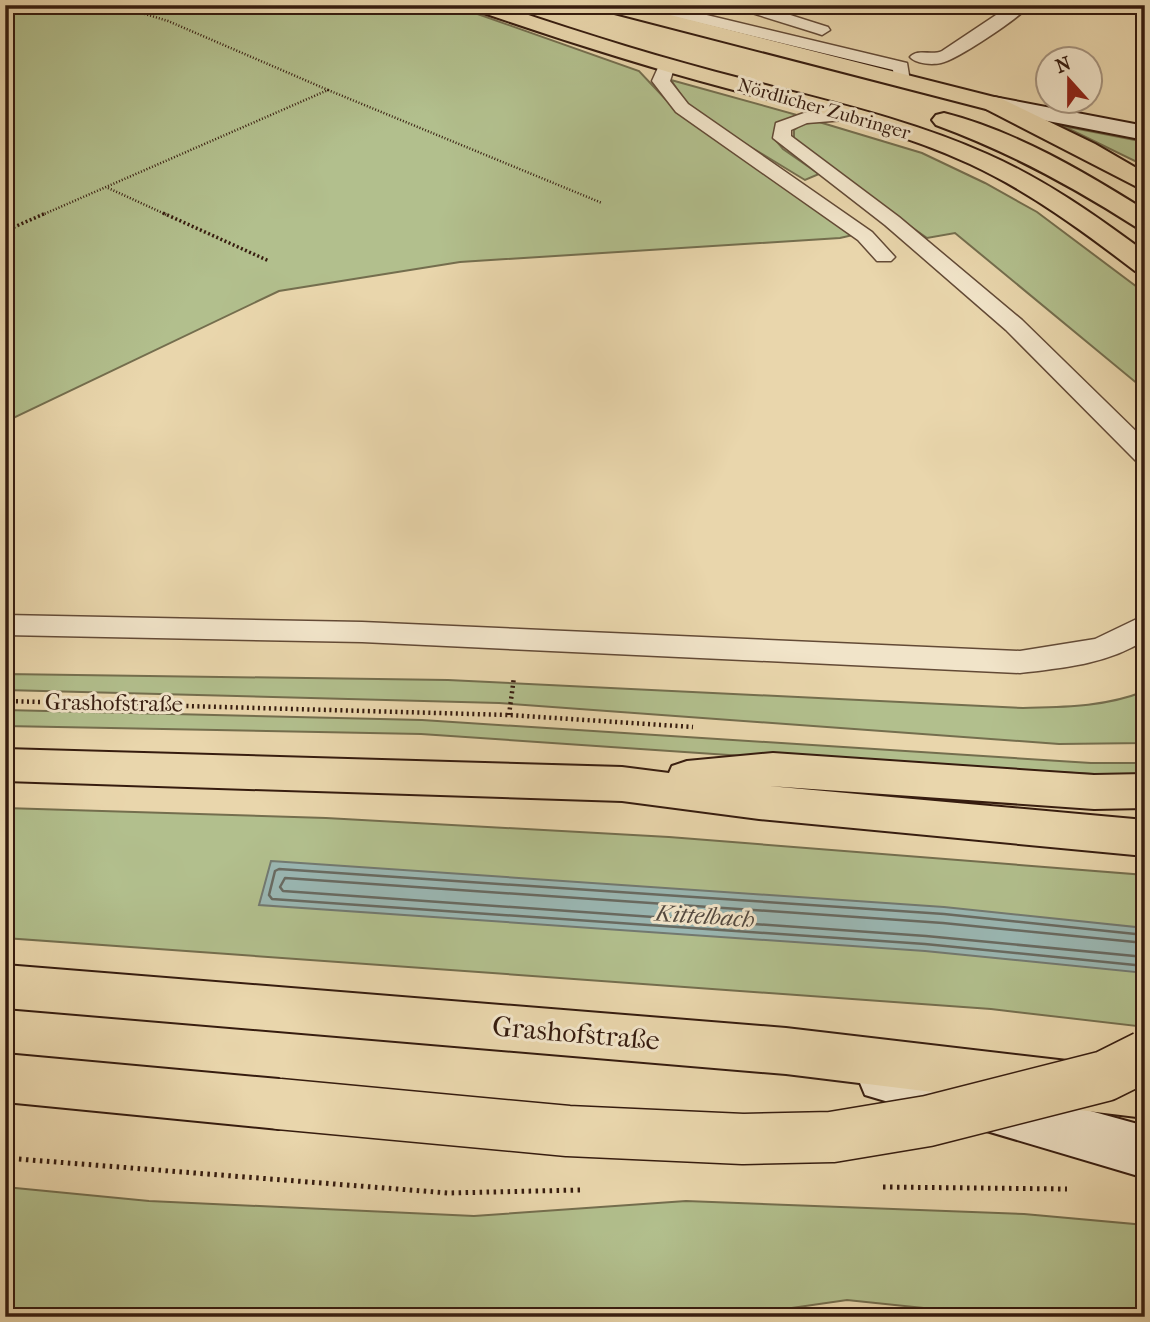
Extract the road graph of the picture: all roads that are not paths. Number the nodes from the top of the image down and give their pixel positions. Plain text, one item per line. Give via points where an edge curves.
1 (479, 5) edge
2 (538, 5) edge
3 (644, 5) edge
4 (742, 5) edge
5 (1022, 5) edge
6 (590, 14) edge
7 (783, 15) junction
8 (743, 30) junction
9 (918, 57) junction
10 (667, 65) junction
11 (901, 74) junction
12 (994, 104) junction
13 (851, 115) junction
14 (1145, 133) edge
15 (791, 183) junction
16 (1145, 184) edge
17 (1145, 221) edge
18 (920, 255) junction
19 (884, 257) dead end
20 (1145, 265) edge
21 (1145, 455) edge
22 (5, 625) edge
23 (1145, 625) edge
24 (5, 765) edge
25 (622, 785) junction
26 (1145, 792) edge
27 (1145, 838) edge
28 (5, 986) edge
29 (786, 1051) junction
30 (1145, 1056) edge
31 (5, 1078) edge
32 (1145, 1094) edge
33 (1145, 1152) edge

1 - 10 main road, Nördlicher Zubringer
2 - 6 main road
3 - 8 lane
4 - 7 lane
5 - 9 lane via 948,55
6 - 11 main road, Nördlicher Zubringer
6 - 17 main road via 971,129 1078,178
7 - 8 lane
7 - 9 lane
8 - 11 lane
9 - 11 lane
10 - 13 main road, Nördlicher Zubringer
10 - 15 lane via 661,81 682,107
11 - 12 main road, Nördlicher Zubringer
12 - 14 main road, Nördlicher Zubringer
12 - 16 main road, Nördlicher Zubringer
13 - 18 lane via 804,118 782,127 782,138 892,221
13 - 20 main road, Nördlicher Zubringer via 957,150 1025,184
15 - 18 lane
15 - 19 lane via 864,236
18 - 21 lane via 1014,325
22 - 23 lane via 362,632 1020,662 1114,644
24 - 25 main road
25 - 26 main road via 773,769
25 - 27 main road
28 - 29 main road, Grashofstraße
29 - 32 main road, Grashofstraße
29 - 33 main road
30 - 31 main road, bridge via 1105,1076 928,1121 832,1137 743,1139 568,1132

